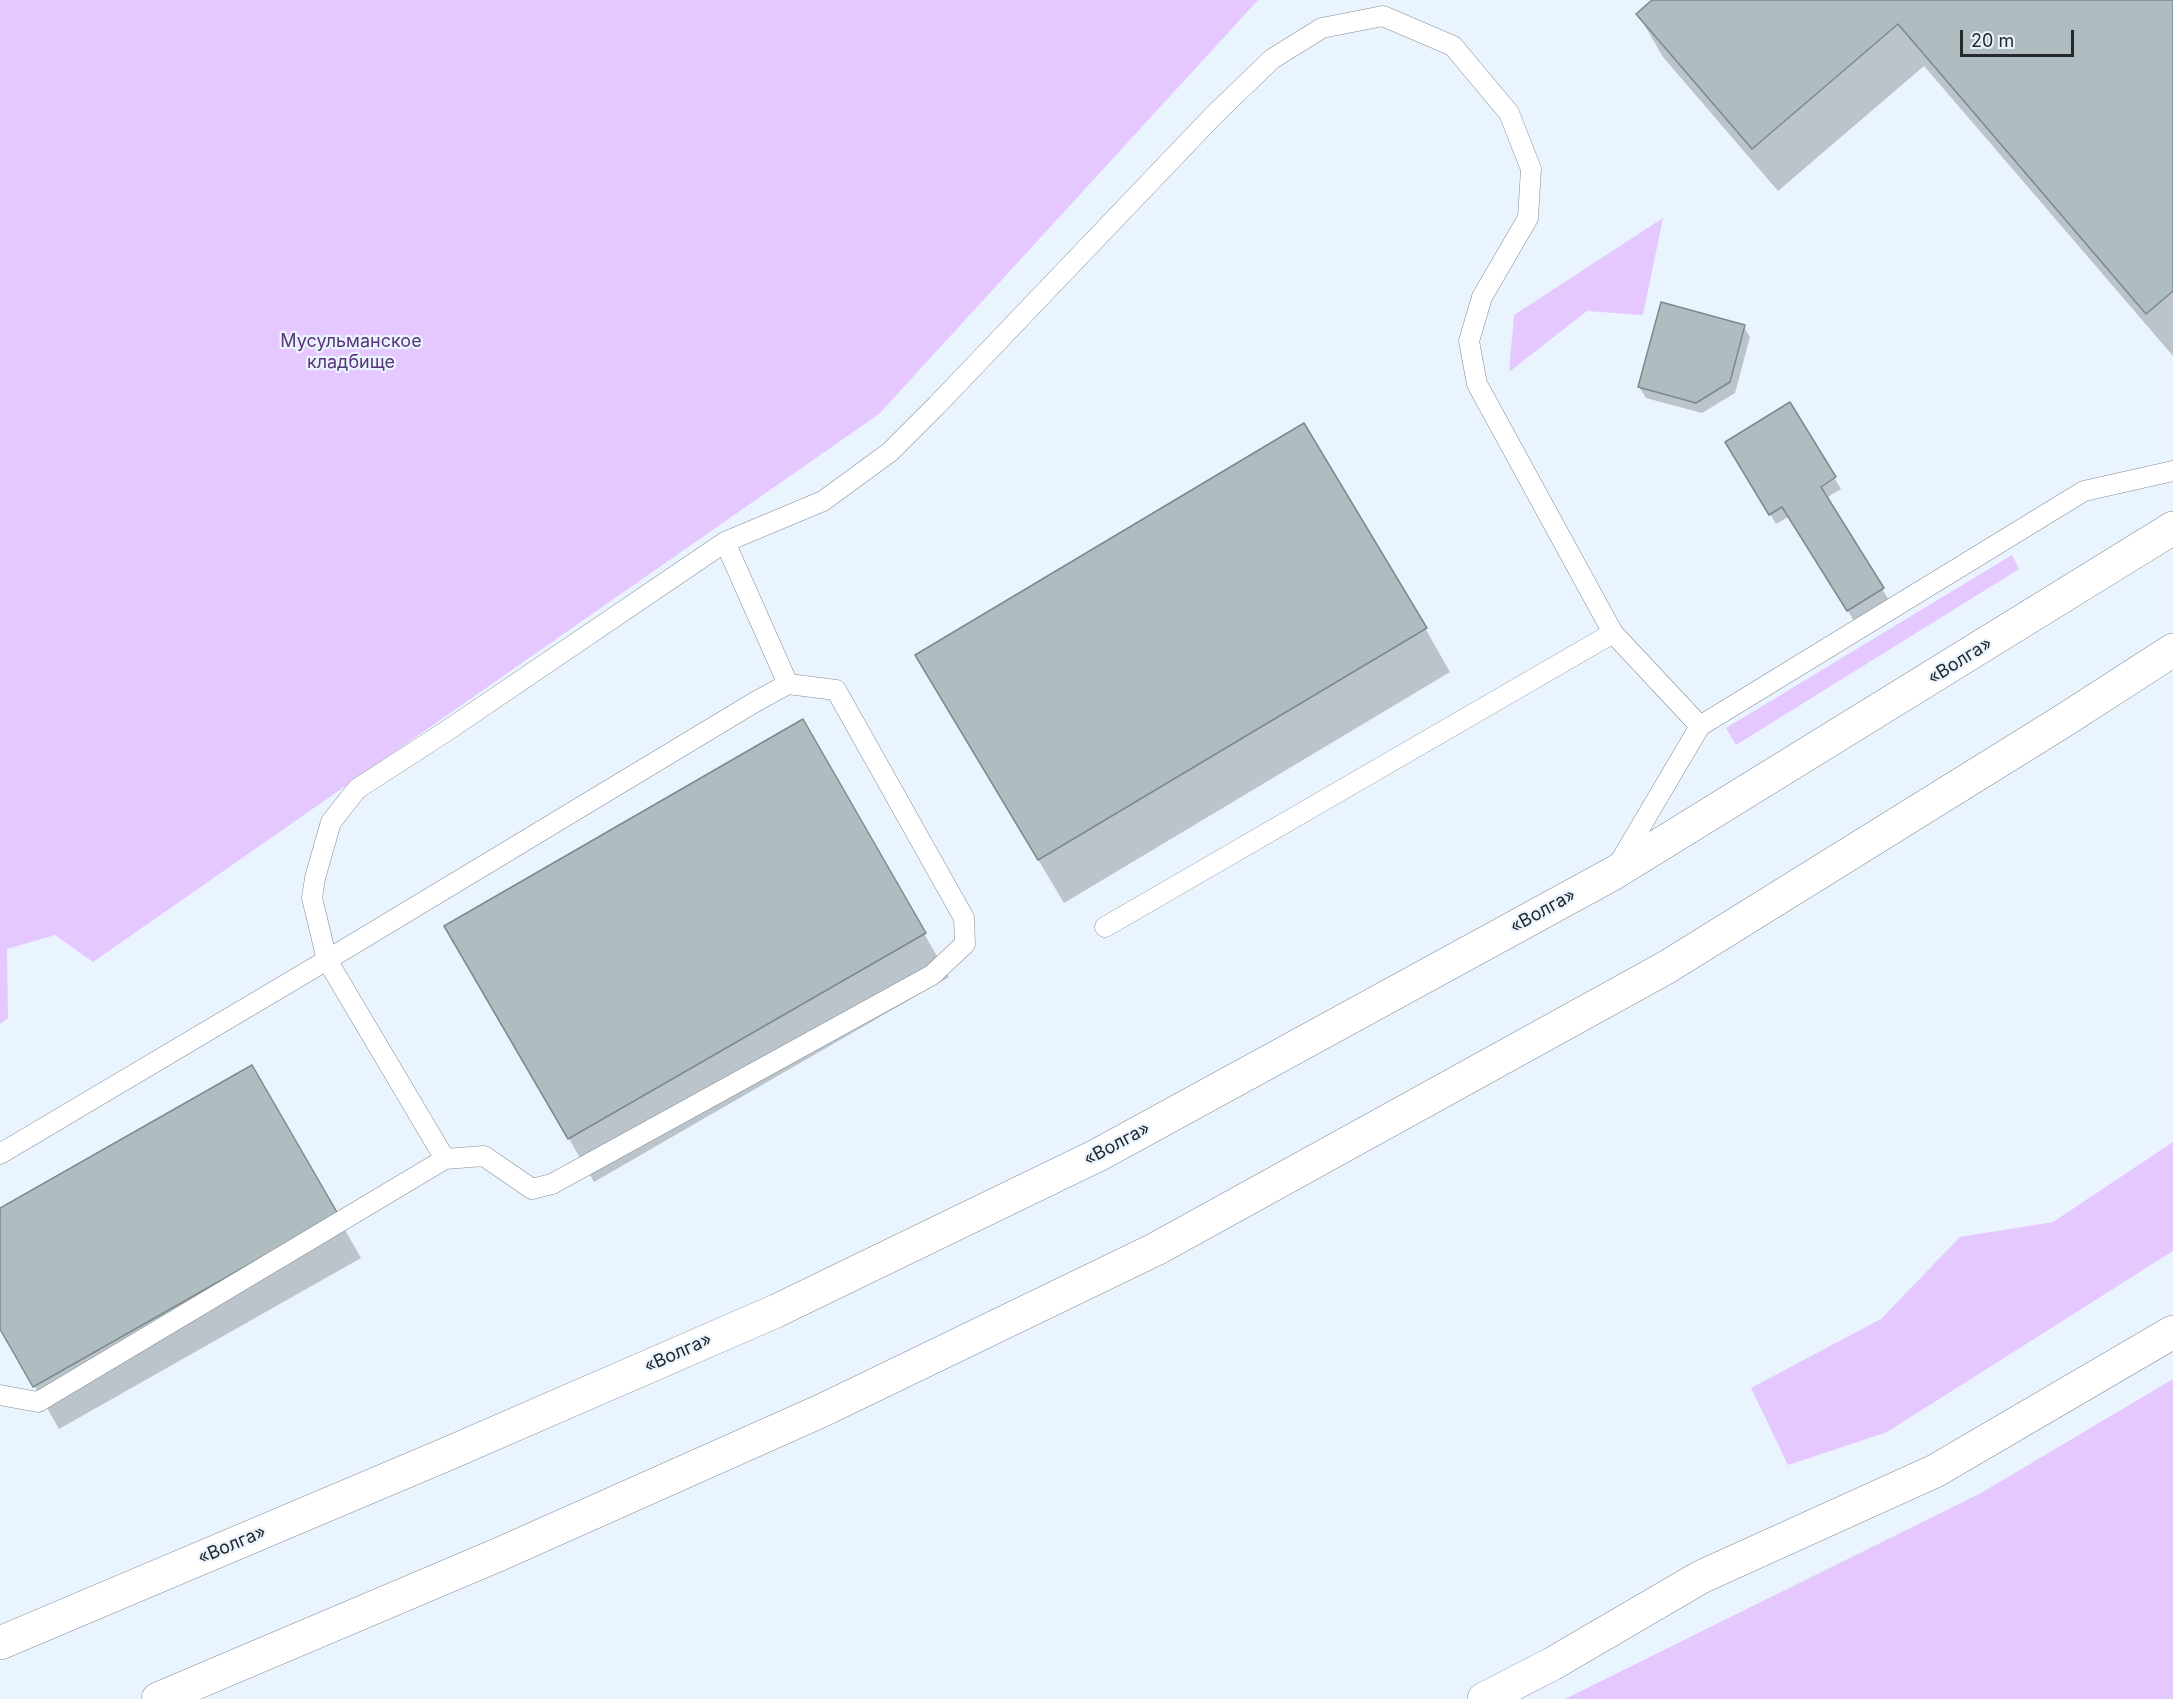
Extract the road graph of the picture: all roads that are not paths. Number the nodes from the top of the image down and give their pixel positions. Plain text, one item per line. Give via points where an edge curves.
1 (2173, 471) edge
2 (2173, 528) edge
3 (725, 542) junction
4 (1613, 633) junction
5 (2173, 650) edge
6 (788, 684) junction
7 (1700, 726) junction
8 (1614, 873) junction
9 (1105, 927) dead end
10 (327, 960) junction
11 (0, 1154) edge
12 (445, 1159) junction
13 (2173, 1332) edge
14 (0, 1395) edge
15 (0, 1643) edge
16 (158, 1699) edge
17 (1484, 1699) edge

1 - 7 lane via 2084,491
2 - 8 main road, «Волга»
3 - 4 lane via 823,501 890,452 1272,59 1322,28 1383,16 1454,46 1509,113 1531,169 1528,218 1482,297 1470,341 1476,384
3 - 6 lane
3 - 10 lane via 357,789 331,822 315,878 312,898
4 - 7 lane
4 - 9 lane
5 - 16 main road via 1667,967 1156,1249 823,1410 500,1554
6 - 10 lane
6 - 12 lane via 836,690 964,918 965,944 932,975 552,1184 532,1189 484,1156
7 - 8 lane
8 - 15 main road, «Волга» via 1098,1155 776,1311
10 - 11 lane
10 - 12 lane
12 - 14 lane via 38,1402
13 - 17 main road via 1935,1471 1701,1576 1552,1664

